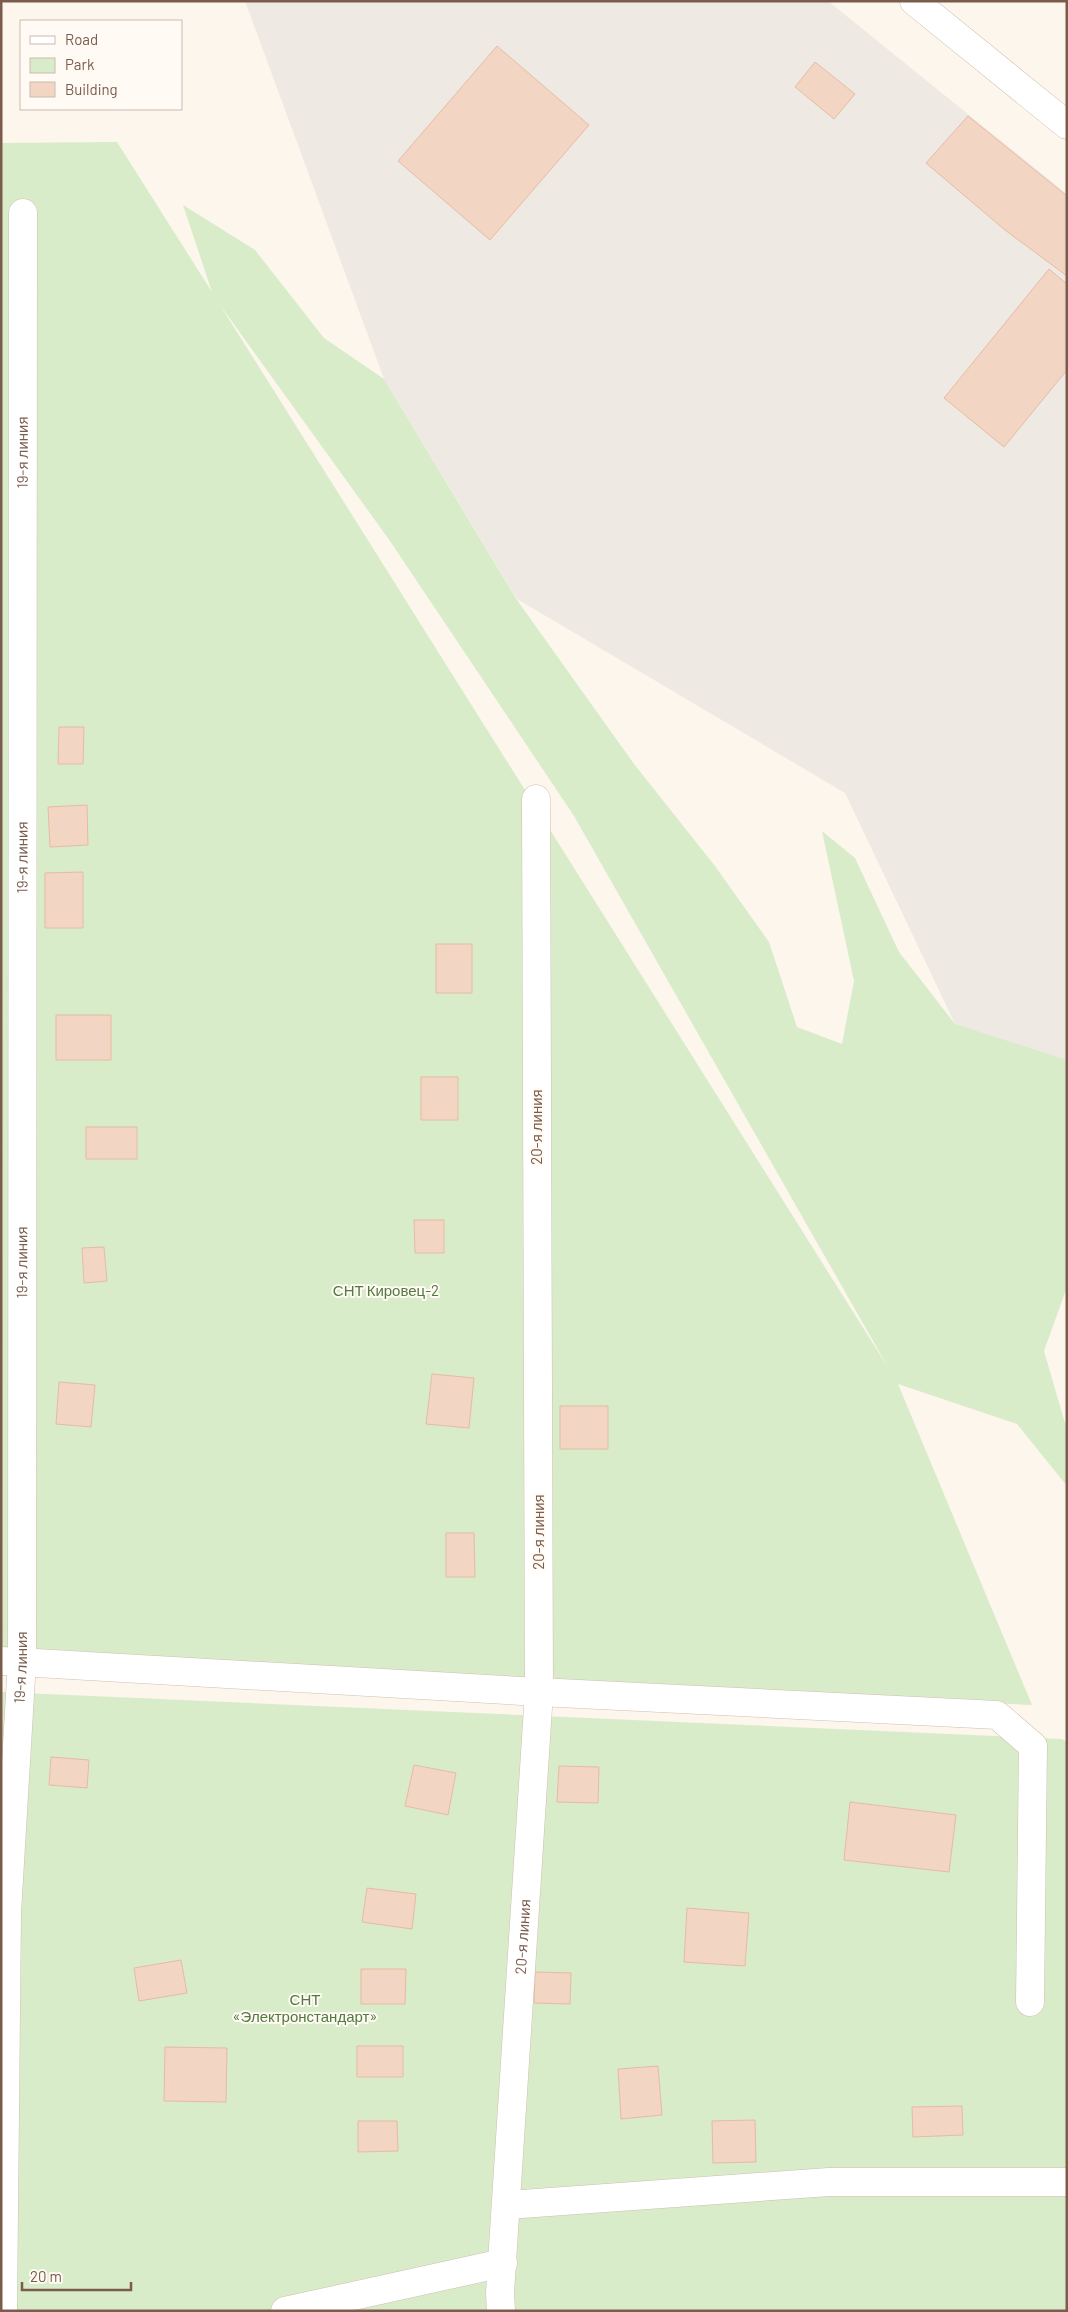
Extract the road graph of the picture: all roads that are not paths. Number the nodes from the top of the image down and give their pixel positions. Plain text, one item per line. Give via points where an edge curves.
1 (914, 1) edge
2 (1067, 125) edge
3 (23, 213) dead end
4 (536, 799) dead end
5 (11, 1661) edge
6 (539, 1692) junction
7 (1030, 2002) dead end
8 (1067, 2182) edge
9 (507, 2205) junction
10 (503, 2263) junction
11 (3, 2311) edge
12 (284, 2311) edge
13 (501, 2311) edge

1 - 2 street
3 - 5 street, 19-я линия
4 - 6 street, 20-я линия
5 - 6 street
5 - 11 street, 19-я линия
6 - 7 street via 997,1714 1032,1746
6 - 9 street, 20-я линия
8 - 9 street via 829,2182
9 - 10 street, 20-я линия
10 - 12 street
10 - 13 street, 20-я линия

